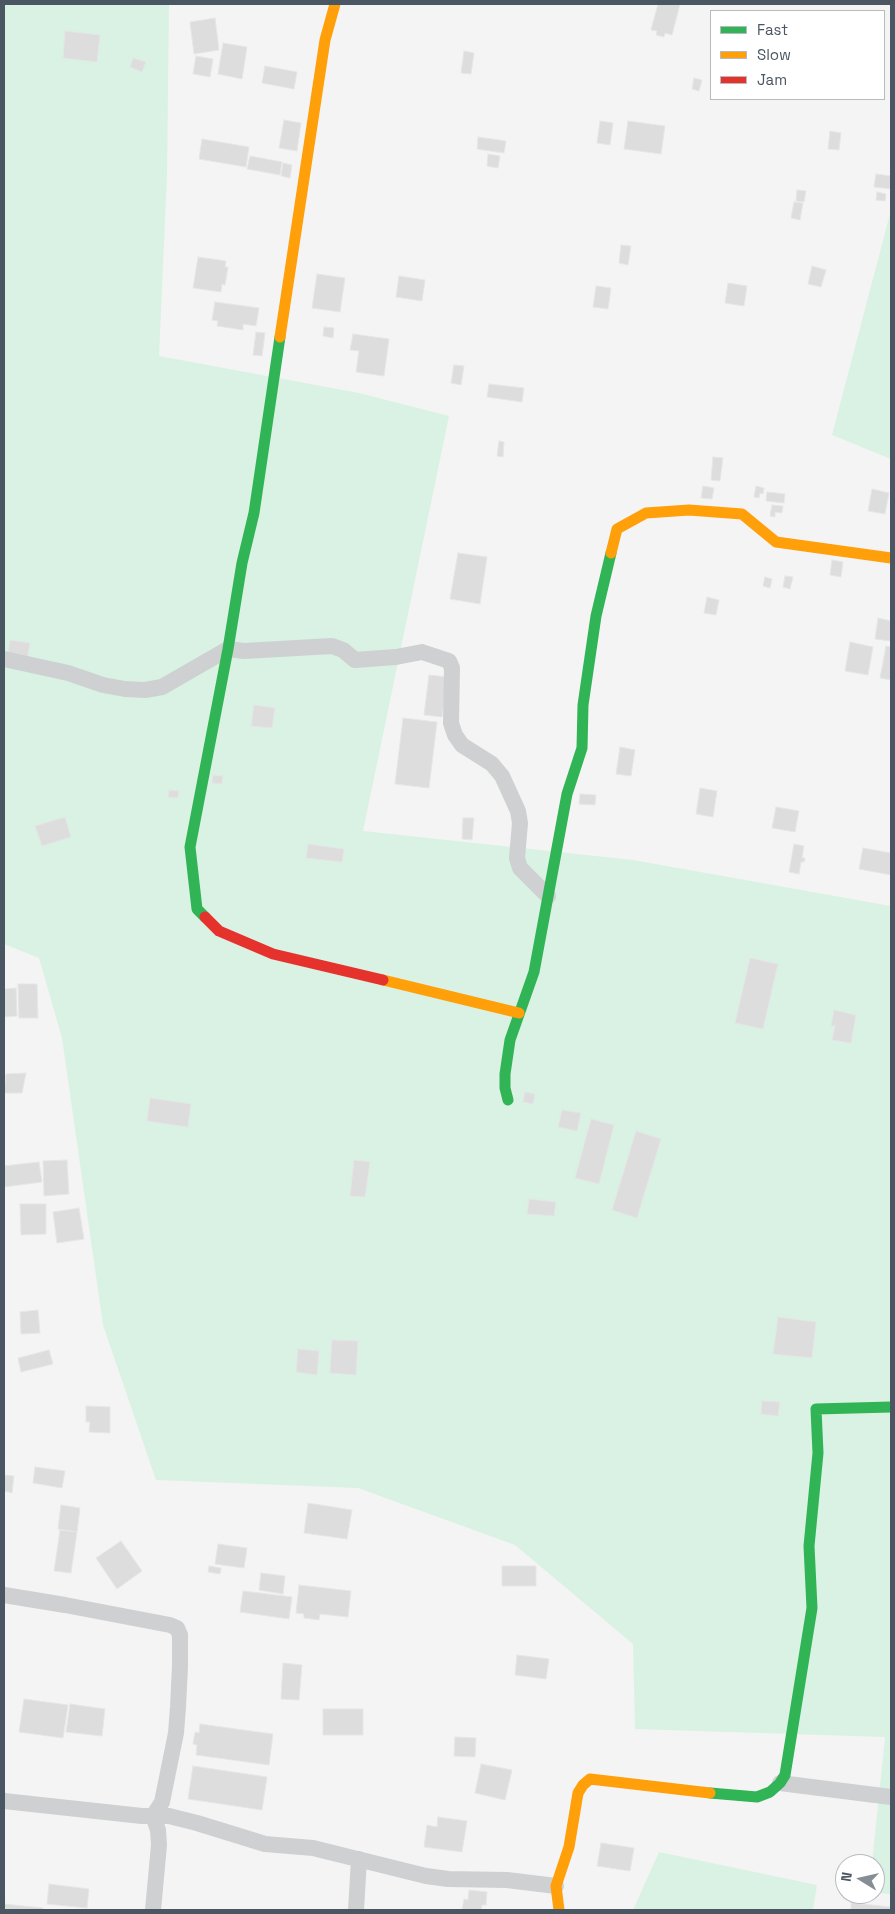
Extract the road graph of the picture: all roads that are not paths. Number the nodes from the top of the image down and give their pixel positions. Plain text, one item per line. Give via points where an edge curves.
1 (335, 4) edge
2 (891, 558) edge
3 (228, 650) junction
4 (4, 659) edge
5 (548, 896) junction
6 (519, 1013) junction
7 (508, 1100) dead end
8 (891, 1407) edge
9 (4, 1595) edge
10 (780, 1783) junction
11 (891, 1797) edge
12 (4, 1800) edge
13 (161, 1812) junction
14 (359, 1859) junction
15 (556, 1886) junction
16 (153, 1910) edge
17 (356, 1910) edge
18 (558, 1910) edge

1 - 3 street via 325,40 254,513
2 - 5 street via 776,542 742,514 689,510 646,513 617,529 596,616 583,705 582,748 567,794
3 - 4 street via 162,687 145,690 125,689 68,672
3 - 5 street via 332,646 355,660 422,652 449,661 452,668 451,723 455,735 462,745 492,764 502,776 518,811 517,858 520,868
3 - 6 street via 190,847 197,909 219,931 273,954
5 - 6 street via 534,972
6 - 7 street via 510,1040 505,1074
8 - 10 street via 816,1409 818,1453 809,1546 812,1608 788,1760
9 - 13 street via 176,1628 180,1635 180,1666 176,1732
10 - 11 street
10 - 15 street via 757,1797 742,1797 590,1779 578,1793 569,1847
12 - 13 street
13 - 14 street via 265,1844 313,1848
13 - 16 street
14 - 15 street via 426,1876 486,1878
14 - 17 street
15 - 18 street

